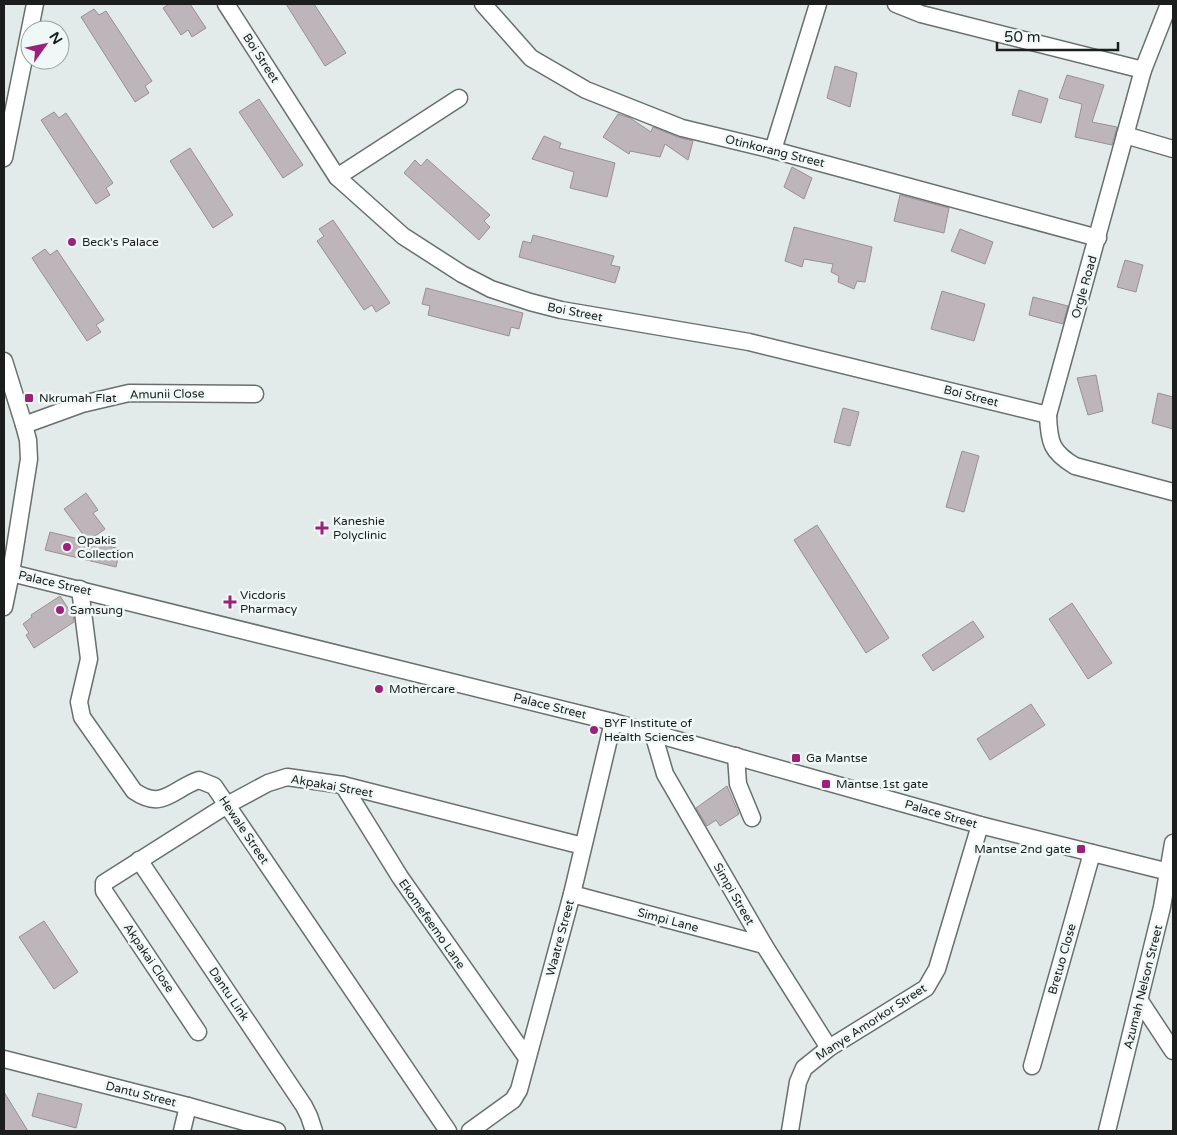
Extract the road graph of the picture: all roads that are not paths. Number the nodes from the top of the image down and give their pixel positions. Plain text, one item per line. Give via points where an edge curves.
1 (226, 4) edge
2 (482, 4) edge
3 (818, 4) edge
4 (896, 4) edge
5 (1169, 4) edge
6 (31, 5) edge
7 (1143, 70) junction
8 (459, 98) dead end
9 (1125, 135) junction
10 (1173, 149) edge
11 (773, 150) junction
12 (4, 158) edge
13 (337, 177) junction
14 (1098, 238) junction
15 (4, 361) edge
16 (8, 390) edge
17 (255, 394) dead end
18 (1048, 415) junction
19 (24, 425) junction
20 (1173, 492) edge
21 (11, 573) junction
22 (80, 589) junction
23 (4, 607) edge
24 (613, 722) junction
25 (653, 733) junction
26 (736, 756) junction
27 (343, 785) junction
28 (227, 805) junction
29 (752, 818) dead end
30 (980, 825) junction
31 (1173, 842) edge
32 (582, 846) junction
33 (1092, 853) junction
34 (139, 860) junction
35 (1171, 873) edge
36 (104, 883) joint
37 (572, 894) junction
38 (764, 945) junction
39 (1140, 1001) junction
40 (198, 1032) dead end
41 (829, 1048) junction
42 (1173, 1051) edge
43 (527, 1058) junction
44 (4, 1059) edge
45 (1032, 1066) dead end
46 (188, 1106) junction
47 (182, 1131) edge
48 (277, 1131) edge
49 (314, 1131) edge
50 (448, 1131) edge
51 (470, 1131) edge
52 (790, 1131) edge
53 (1107, 1131) edge

1 - 13 street, Boi Street
2 - 11 street, Otinkorang Street via 531,58 586,90 682,128
3 - 11 street
4 - 7 street via 921,14
5 - 7 street, Orgle Road
6 - 12 street
7 - 9 street, Orgle Road
8 - 13 street
9 - 10 street
9 - 14 street, Orgle Road
11 - 14 street, Otinkorang Street
13 - 18 street, Boi Street via 404,236 491,289 561,310 750,342
14 - 18 street, Orgle Road
15 - 16 street
16 - 19 street
17 - 19 street, Amunii Close via 129,393 82,404
18 - 20 street, Orgle Road via 1051,444 1056,452 1075,466
19 - 21 street via 29,459
21 - 22 street, Palace Street
21 - 23 street
22 - 24 street, Palace Street
22 - 28 street, Hewale Street via 89,659 79,702 82,717 134,791 146,799 158,800 199,780 214,786
24 - 25 street, Palace Street
24 - 32 street, Waatre Street
25 - 26 street, Palace Street
25 - 38 street, Simpi Street via 665,774
26 - 29 street via 738,784
26 - 30 street, Palace Street
27 - 28 street, Akpakai Street via 288,777 268,783
27 - 32 street, Akpakai Street
27 - 43 street, Ekomefeemo Lane via 400,877
28 - 34 street, Akpakai Street
28 - 50 street, Hewale Street
30 - 33 street, Palace Street
30 - 41 street, Manye Amorkor Street via 937,969 929,985
31 - 35 street, Azumah Nelson Street
32 - 37 street, Waatre Street
33 - 35 street, Palace Street
33 - 45 street, Bretuo Close
34 - 36 street, Akpakai Street
34 - 49 street, Dantu Link via 304,1106
35 - 39 street, Azumah Nelson Street
36 - 40 street, Akpakai Close via 104,890
37 - 38 street, Simpi Lane
37 - 43 street, Waatre Street
38 - 41 street, Simpi Street
39 - 42 street
39 - 53 street, Azumah Nelson Street
41 - 52 street, Manye Amorkor Street via 800,1074
43 - 51 street, Waatre Street via 515,1097
44 - 46 street, Dantu Street
46 - 47 street
46 - 48 street, Dantu Street

